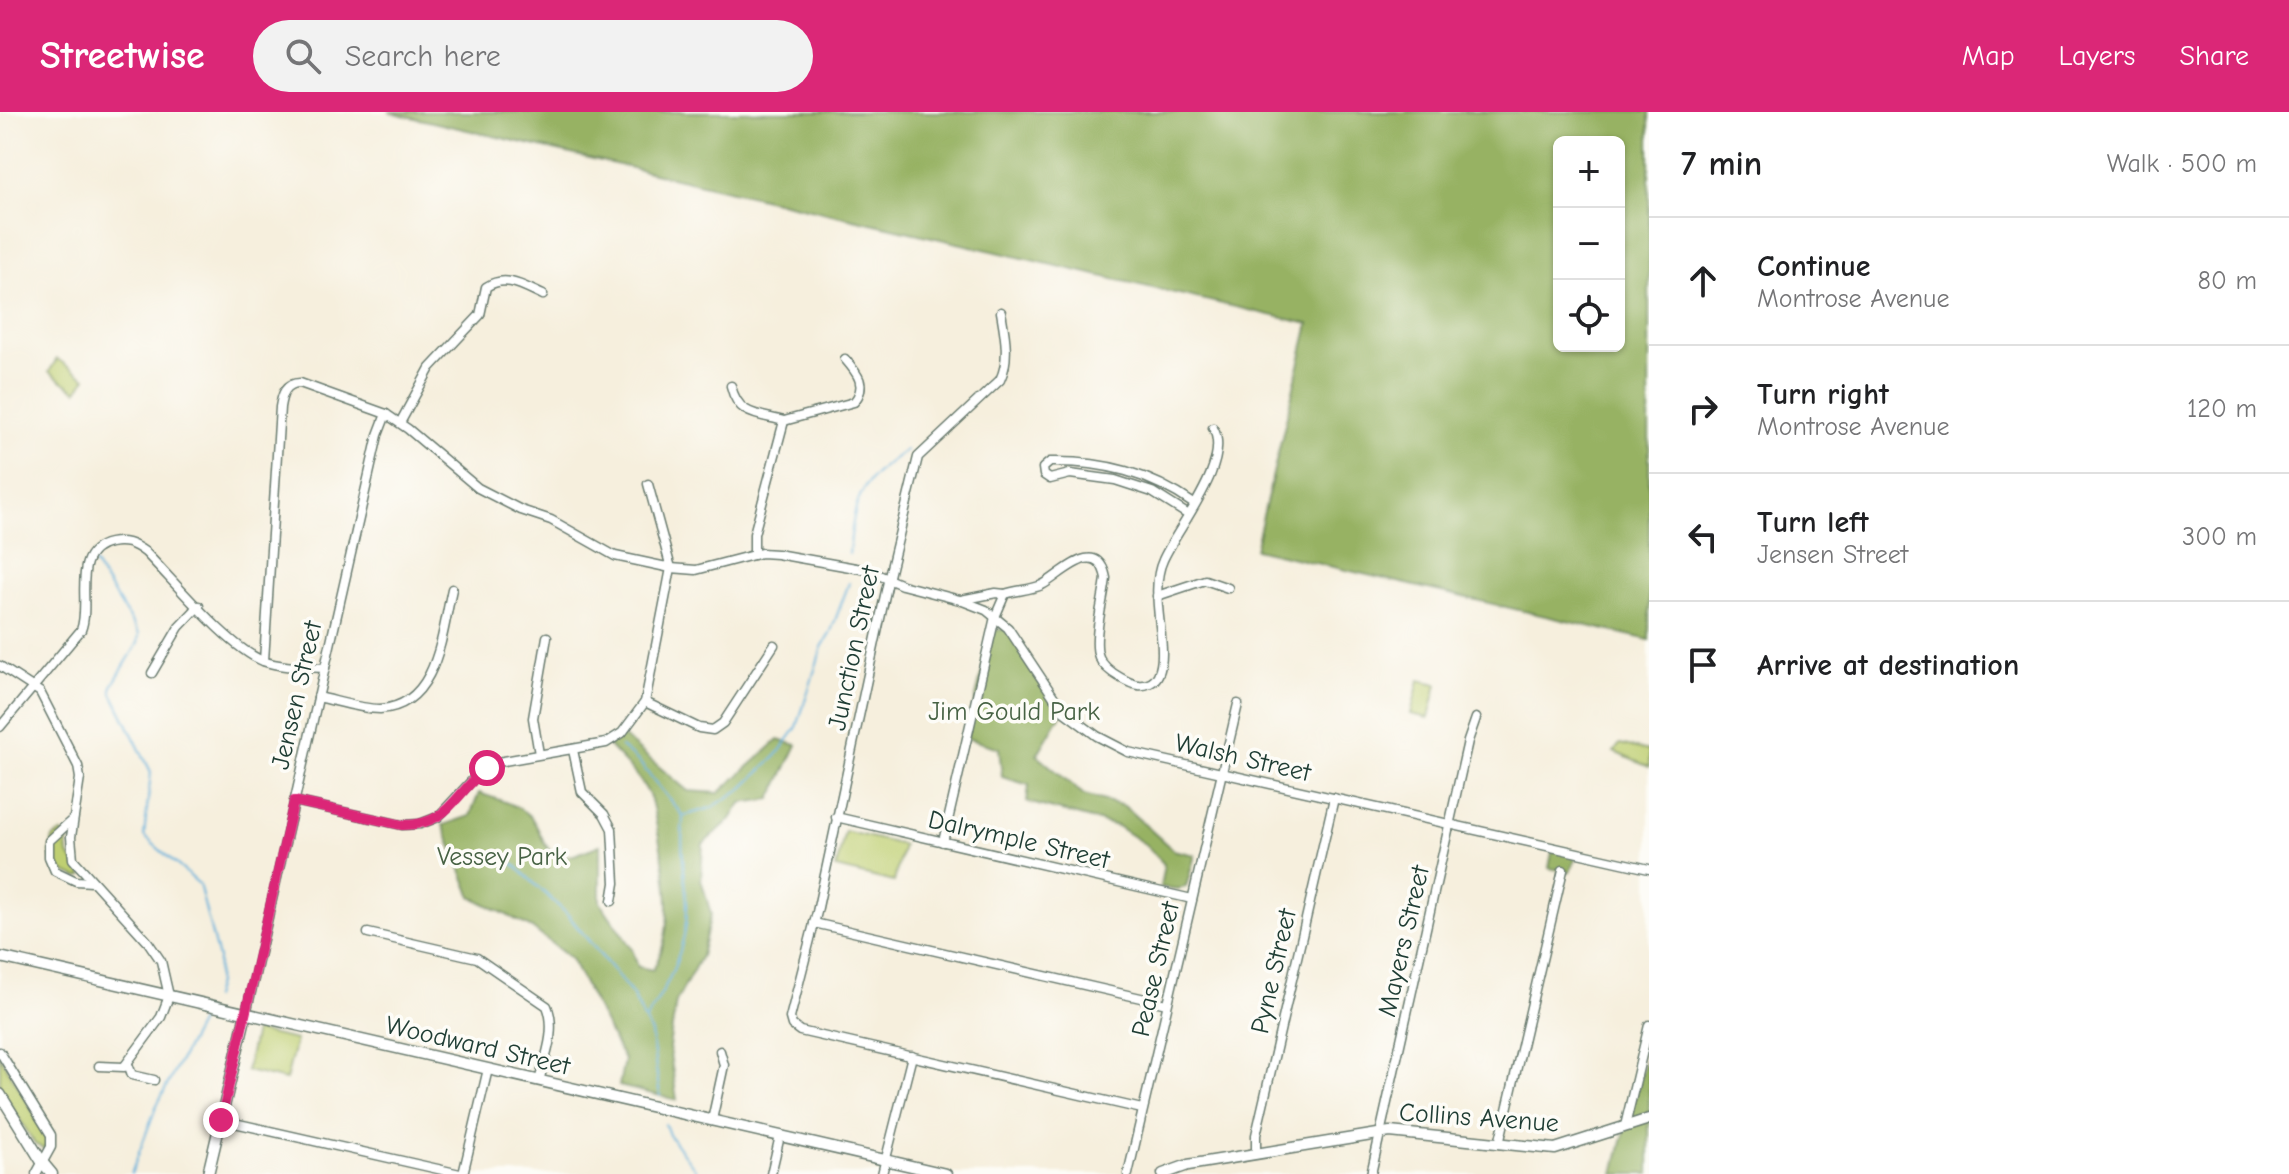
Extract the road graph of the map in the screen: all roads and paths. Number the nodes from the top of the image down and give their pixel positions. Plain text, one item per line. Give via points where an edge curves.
1 (543, 295) dead end
2 (1001, 312) dead end
3 (845, 359) dead end
4 (731, 386) dead end
5 (386, 414) junction
6 (784, 421) junction
7 (400, 423) junction
8 (1213, 428) dead end
9 (648, 484) dead end
10 (1194, 504) junction
11 (1187, 514) junction
12 (754, 555) junction
13 (671, 568) junction
14 (889, 579) junction
15 (1228, 588) dead end
16 (452, 589) dead end
17 (1005, 594) junction
18 (1157, 596) junction
19 (960, 600) junction
20 (199, 606) junction
21 (995, 617) junction
22 (547, 637) dead end
23 (774, 645) dead end
24 (264, 661) junction
25 (0, 666) edge
26 (325, 668) junction
27 (152, 673) dead end
28 (33, 686) junction
29 (318, 697) junction
30 (645, 702) junction
31 (1238, 704) dead end
32 (1476, 718) dead end
33 (0, 727) edge
34 (573, 750) junction
35 (539, 754) junction
36 (1221, 774) junction
37 (1334, 798) junction
38 (294, 801) junction
39 (836, 817) junction
40 (72, 820) junction
41 (1449, 824) junction
42 (943, 842) junction
43 (1649, 869) edge
44 (1563, 870) dead end
45 (92, 882) junction
46 (1192, 899) junction
47 (612, 901) dead end
48 (814, 923) junction
49 (368, 933) dead end
50 (0, 957) edge
51 (169, 996) junction
52 (1167, 1004) junction
53 (246, 1014) junction
54 (1649, 1025) edge
55 (720, 1051) dead end
56 (0, 1052) edge
57 (912, 1056) junction
58 (128, 1064) junction
59 (99, 1066) dead end
60 (488, 1069) junction
61 (154, 1080) dead end
62 (539, 1081) junction
63 (0, 1094) edge
64 (1142, 1109) junction
65 (1649, 1119) edge
66 (221, 1120) junction
67 (712, 1120) junction
68 (1625, 1126) junction
69 (1381, 1133) junction
70 (780, 1136) junction
71 (1499, 1144) junction
72 (1256, 1153) junction
73 (885, 1160) junction
74 (42, 1162) junction
75 (36, 1174) edge
76 (52, 1174) edge
77 (208, 1174) edge
78 (462, 1174) edge
79 (771, 1174) edge
80 (882, 1174) edge
81 (946, 1174) edge
82 (1128, 1174) edge
83 (1163, 1174) edge
84 (1371, 1174) edge

1 - 7 street via 508,281 486,287 480,315 430,368
2 - 14 street, Junction Street via 1005,370 992,390 918,457
3 - 6 street via 861,381 854,402
4 - 6 street via 743,409
5 - 7 street, Walsh Street
5 - 24 street, Walsh Street via 300,383 286,389 280,407
5 - 26 street, Jensen Street
6 - 12 street via 754,534
7 - 13 street, Walsh Street via 478,488 615,556
8 - 10 street via 1216,455 1208,484
9 - 13 street
10 - 11 street
10 - 11 street via 1157,481 1118,467 1068,461 1048,462 1043,468 1050,479 1074,474 1134,484
11 - 18 street via 1161,563
12 - 13 street, Walsh Street via 696,570
12 - 14 street, Walsh Street via 777,554
13 - 30 street
14 - 19 street, Walsh Street
14 - 39 street, Junction Street
15 - 18 street via 1205,580
16 - 29 street via 433,668 418,691 380,709
17 - 18 street via 1040,586 1075,562 1098,562 1106,578 1098,655 1114,673 1141,685 1152,683 1161,668
17 - 19 street
17 - 21 street
19 - 21 street, Walsh Street
20 - 24 street via 229,637
20 - 27 street via 179,627
20 - 28 street via 138,547 123,541 103,545 86,562 81,630
21 - 36 street, Walsh Street via 1008,628 1063,711 1097,736 1128,752
21 - 42 street
22 - 35 street via 533,718
23 - 30 street via 723,723 713,730
24 - 26 street
25 - 28 street
26 - 29 street, Jensen Street
28 - 33 street
28 - 40 street via 79,772
29 - 38 street, Jensen Street
30 - 34 street via 622,733 606,743
31 - 36 street, Pease Street
32 - 41 street, Mayers Street
34 - 35 street
34 - 47 street via 582,792 612,829
35 - 38 street via 487,768 445,812 420,824 402,825
36 - 37 street, Walsh Street
36 - 46 street, Pease Street
37 - 41 street, Walsh Street
37 - 72 street, Pyne Street
38 - 53 street, Jensen Street
39 - 42 street, Dalrymple Street
39 - 48 street, Junction Street
40 - 45 street via 73,859
40 - 45 street via 49,841 49,857 55,871
41 - 43 street, Walsh Street
41 - 69 street, Mayers Street
42 - 46 street, Dalrymple Street
44 - 71 street
45 - 51 street via 157,954
46 - 52 street, Pease Street
48 - 52 street
48 - 57 street, Junction Street via 792,1025
49 - 62 street via 477,958 547,1006 551,1022
50 - 51 street, Woodward Street
51 - 53 street, Woodward Street
51 - 58 street
52 - 64 street, Pease Street
53 - 60 street, Woodward Street
53 - 66 street, Jensen Street
54 - 68 street
55 - 67 street via 724,1065
56 - 74 street via 50,1131 51,1147
57 - 64 street
57 - 73 street
58 - 59 street
58 - 61 street via 132,1075
60 - 62 street, Woodward Street
60 - 78 street
62 - 67 street, Woodward Street
63 - 74 street
64 - 82 street, Pease Street
65 - 68 street, Collins Avenue
66 - 77 street, Jensen Street
66 - 78 street
67 - 70 street, Woodward Street
68 - 71 street, Collins Avenue via 1564,1148
69 - 71 street, Collins Avenue
69 - 72 street, Collins Avenue
69 - 84 street, Mayers Street
70 - 73 street, Woodward Street
70 - 79 street
72 - 83 street, Collins Avenue
73 - 80 street
73 - 81 street, Woodward Street
74 - 75 street
74 - 76 street

